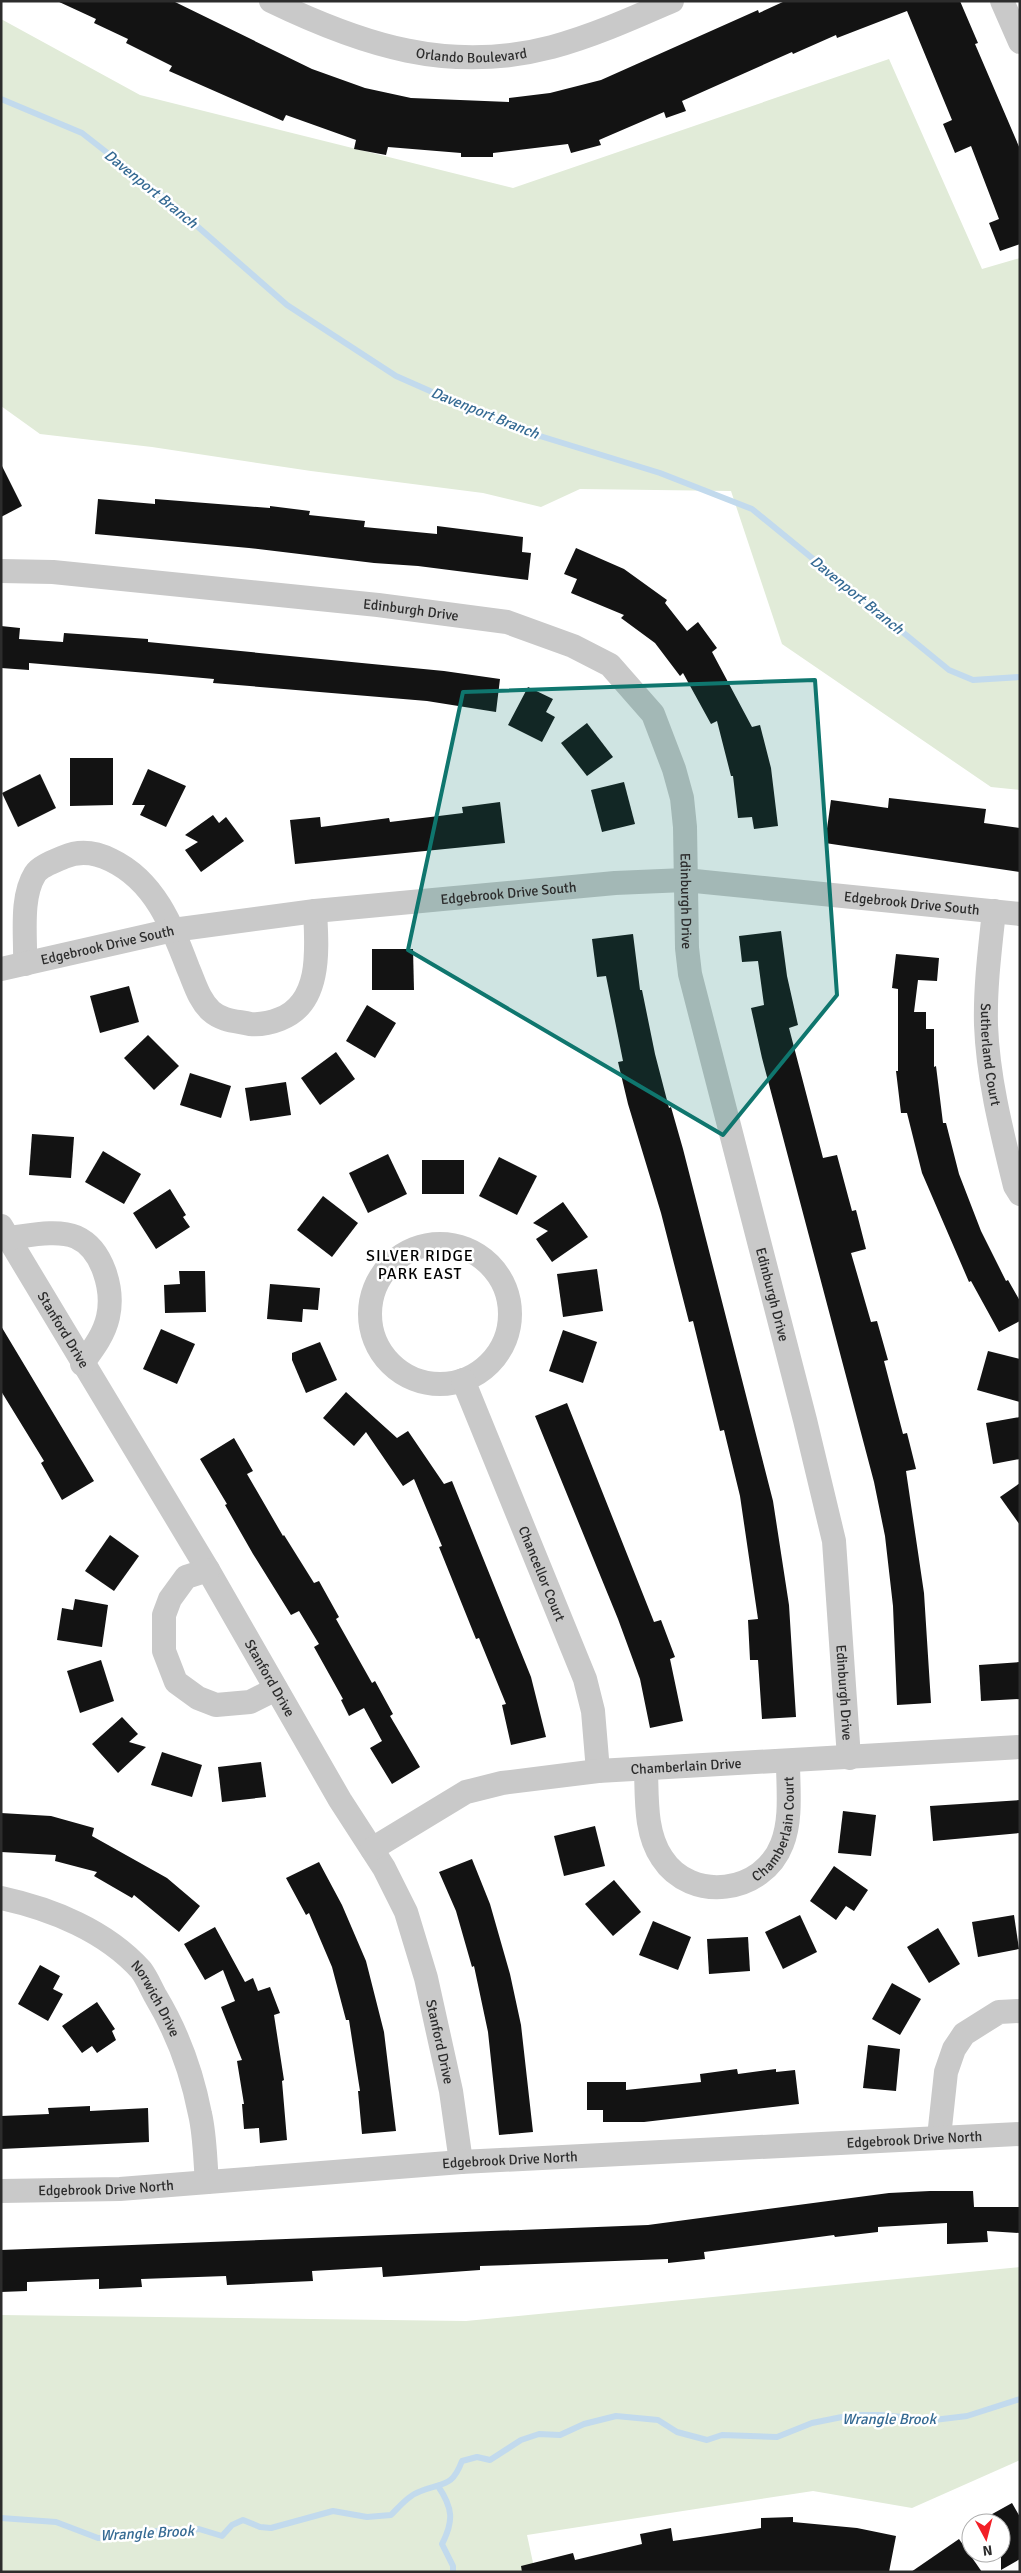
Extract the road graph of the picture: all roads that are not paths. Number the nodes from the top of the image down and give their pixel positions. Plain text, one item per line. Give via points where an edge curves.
1 (271, 1) edge
2 (672, 1) edge
3 (1002, 1) edge
4 (1020, 42) edge
5 (1, 571) edge
6 (685, 880) junction
7 (994, 911) junction
8 (315, 912) junction
9 (1020, 914) edge
10 (173, 930) junction
11 (25, 964) junction
12 (1, 969) edge
13 (1020, 1194) edge
14 (4, 1232) edge
15 (82, 1364) junction
16 (463, 1380) junction
17 (208, 1570) junction
18 (276, 1689) junction
19 (1020, 1747) edge
20 (849, 1758) junction
21 (788, 1761) junction
22 (646, 1770) junction
23 (598, 1771) junction
24 (372, 1849) junction
25 (1, 1898) edge
26 (1020, 2011) edge
27 (1020, 2134) edge
28 (939, 2137) junction
29 (460, 2162) junction
30 (207, 2182) junction
31 (1, 2191) edge

1 - 2 street, Orlando Boulevard via 324,27 380,46 469,58 550,48 600,32
3 - 4 street
5 - 6 street, Edinburgh Drive via 53,572 497,620 573,646 610,666 653,714 682,798
6 - 7 street, Edgebrook Drive South
6 - 8 street, Edgebrook Drive South via 614,883
6 - 20 street, Edinburgh Drive via 690,974 806,1420 834,1541
7 - 9 street, Edgebrook Drive South
7 - 13 street, Sutherland Court via 986,1026 996,1110 1015,1186
8 - 10 street, Edgebrook Drive South
8 - 10 street via 317,948 308,992 296,1008 268,1024 223,1019 212,1012 201,1000
10 - 11 street, Edgebrook Drive South
10 - 11 street via 148,887 124,866 101,855 75,853 36,873 27,898
11 - 12 street, Edgebrook Drive South
14 - 15 street, Stanford Drive
14 - 15 street via 75,1236 87,1244 99,1259 110,1300 108,1318 99,1342
15 - 17 street, Stanford Drive
16 - 16 street via 482,1370 498,1354 507,1335 510,1313 507,1292 497,1273 482,1257 462,1247 441,1244 416,1248 395,1260 379,1278 371,1301 370,1326 379,1348 394,1367 408,1376 439,1384
16 - 23 street, Chancellor Court via 585,1679 593,1711
17 - 18 street, Stanford Drive
17 - 18 street via 186,1577 170,1599 164,1615 164,1651 176,1682 198,1698 216,1705 250,1702
18 - 24 street, Stanford Drive
19 - 20 street, Chamberlain Drive
20 - 21 street, Chamberlain Drive
21 - 22 street, Chamberlain Drive
21 - 22 street, Chamberlain Court via 786,1830 776,1856 745,1883 715,1888 678,1876 662,1858 650,1829
22 - 23 street, Chamberlain Drive
23 - 24 street, Chamberlain Drive via 502,1782 466,1792
24 - 29 street, Stanford Drive via 406,1912 426,1978 451,2091
25 - 30 street, Norwich Drive via 28,1904 73,1922 111,1942 142,1971 169,2018 189,2071 201,2115
26 - 28 street via 999,2012 964,2034 954,2049 946,2072
27 - 28 street, Edgebrook Drive North
28 - 29 street, Edgebrook Drive North
29 - 30 street, Edgebrook Drive North
30 - 31 street, Edgebrook Drive North via 120,2189

